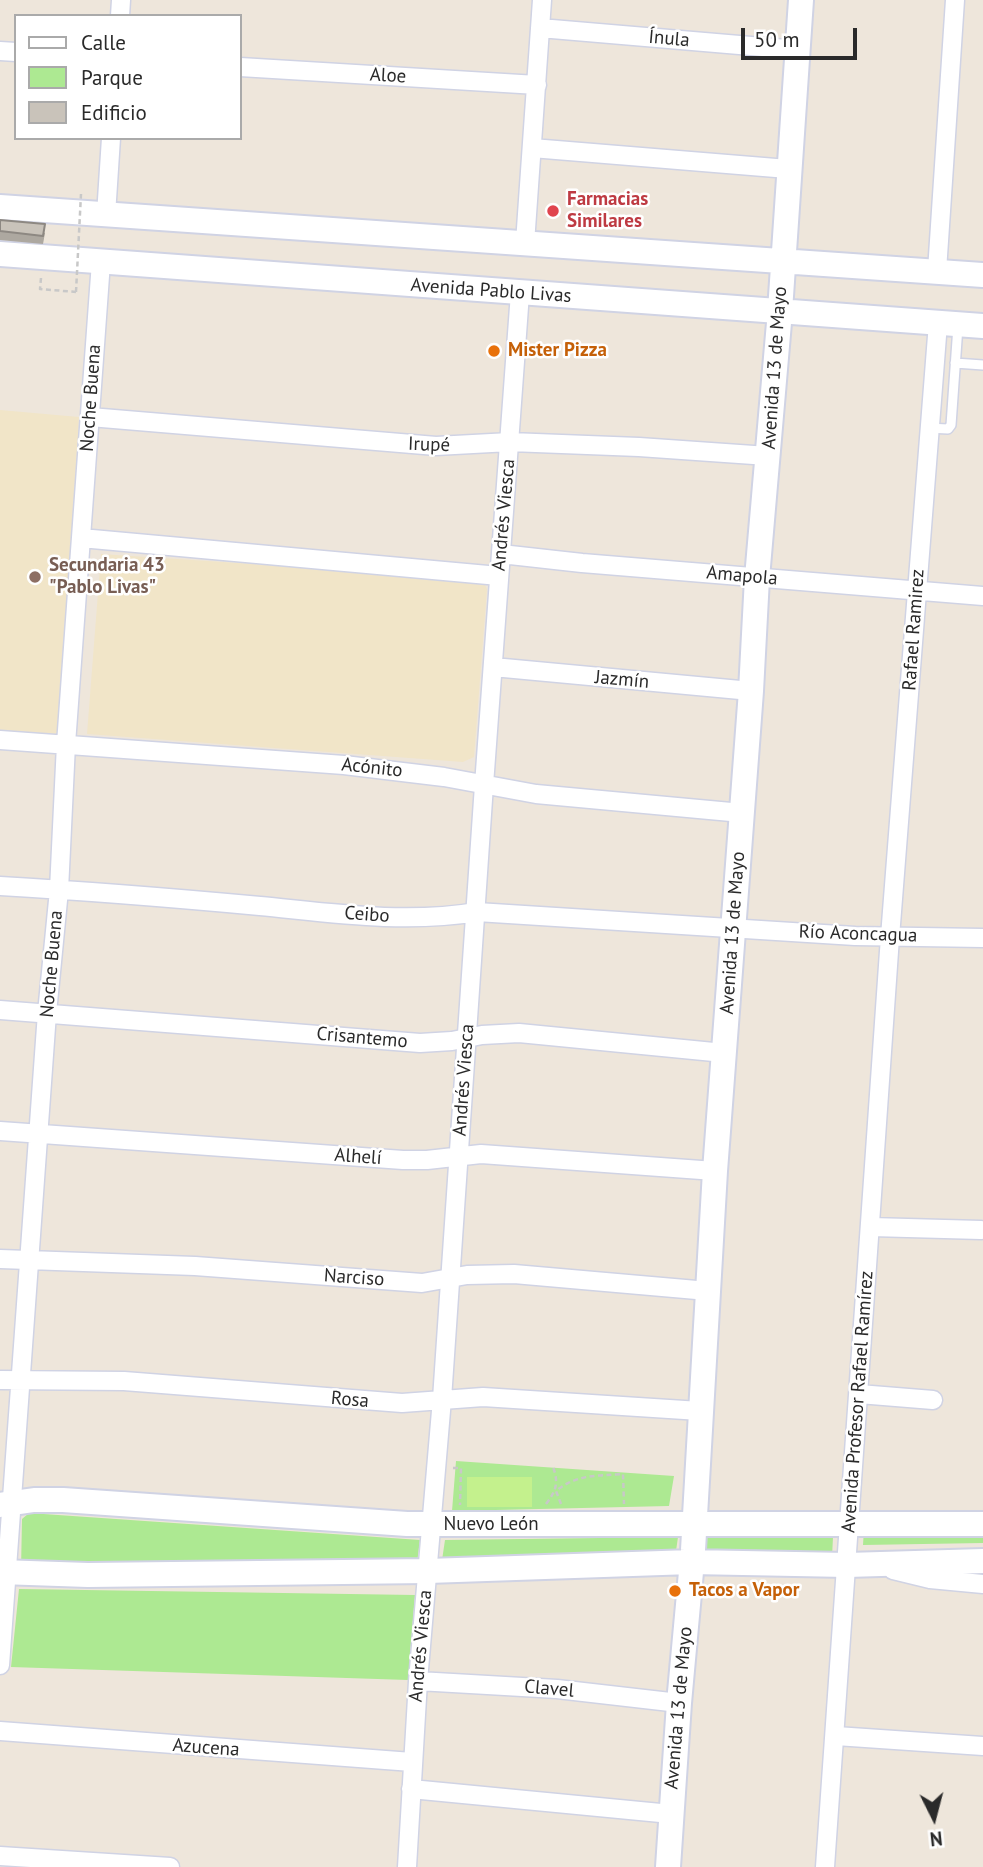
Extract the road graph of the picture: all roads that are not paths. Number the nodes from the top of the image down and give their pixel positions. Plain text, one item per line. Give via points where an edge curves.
1 (542, 0) edge
2 (801, 0) edge
3 (955, 0) edge
4 (540, 28) junction
5 (798, 50) junction
6 (242, 67) edge
7 (537, 85) junction
8 (111, 140) edge
9 (532, 148) junction
10 (788, 169) junction
11 (0, 207) edge
12 (106, 215) junction
13 (525, 243) junction
14 (0, 254) edge
15 (782, 260) junction
16 (101, 262) junction
17 (937, 271) junction
18 (983, 275) edge
19 (520, 293) junction
20 (780, 311) junction
21 (948, 323) junction
22 (983, 326) edge
23 (955, 363) junction
24 (983, 365) edge
25 (931, 392) junction
26 (953, 392) junction
27 (90, 417) junction
28 (928, 428) junction
29 (510, 442) junction
30 (768, 456) junction
31 (81, 538) junction
32 (500, 554) junction
33 (499, 576) junction
34 (757, 578) junction
35 (917, 590) junction
36 (983, 596) edge
37 (493, 667) junction
38 (751, 691) junction
39 (0, 740) edge
40 (66, 744) junction
41 (484, 785) junction
42 (742, 813) junction
43 (0, 886) edge
44 (59, 890) junction
45 (477, 912) junction
46 (733, 929) junction
47 (890, 937) junction
48 (983, 938) edge
49 (0, 1010) edge
50 (47, 1013) junction
51 (467, 1039) junction
52 (723, 1053) junction
53 (0, 1131) edge
54 (39, 1135) junction
55 (459, 1155) junction
56 (715, 1171) junction
57 (871, 1227) junction
58 (981, 1230) dead end
59 (0, 1259) edge
60 (29, 1261) junction
61 (450, 1277) junction
62 (708, 1291) junction
63 (0, 1380) edge
64 (20, 1381) junction
65 (859, 1394) junction
66 (442, 1399) junction
67 (933, 1400) dead end
68 (700, 1411) junction
69 (6, 1503) edge
70 (983, 1524) edge
71 (431, 1525) junction
72 (694, 1525) junction
73 (848, 1525) junction
74 (983, 1561) edge
75 (691, 1562) junction
76 (860, 1564) junction
77 (428, 1570) junction
78 (4, 1572) edge
79 (983, 1584) edge
80 (0, 1665) edge
81 (418, 1681) junction
82 (679, 1703) junction
83 (0, 1731) edge
84 (836, 1736) junction
85 (983, 1746) edge
86 (412, 1762) junction
87 (411, 1789) junction
88 (671, 1814) junction
89 (0, 1856) edge
90 (170, 1867) edge
91 (407, 1867) edge
92 (668, 1867) edge
93 (825, 1867) edge

1 - 4 street
2 - 5 street, Avenida 13 de Mayo
3 - 17 street
4 - 5 street, Ínula
4 - 7 street
5 - 10 street, Avenida 13 de Mayo
6 - 7 street, Aloe
7 - 9 street
8 - 12 street
9 - 10 street
9 - 13 street
10 - 15 street, Avenida 13 de Mayo
11 - 12 street
12 - 13 street
13 - 15 street
14 - 16 street, Avenida Pablo Livas
15 - 17 street
15 - 20 street, Avenida 13 de Mayo
16 - 19 street, Avenida Pablo Livas
16 - 27 street, Noche Buena
17 - 18 street
19 - 20 street, Avenida Pablo Livas
19 - 29 street, Andrés Viesca
20 - 21 street, Avenida Pablo Livas
20 - 30 street, Avenida 13 de Mayo
21 - 22 street, Avenida Pablo Livas
21 - 23 lane
21 - 25 street, Rafael Ramirez
23 - 24 lane
23 - 26 lane
25 - 26 lane
25 - 28 street, Rafael Ramirez
26 - 28 lane via 951,425 948,429
27 - 29 street, Irupé via 398,444
27 - 31 street, Noche Buena
28 - 35 street, Rafael Ramirez
29 - 30 street, Irupé
29 - 32 street, Andrés Viesca
30 - 34 street, Avenida 13 de Mayo
31 - 33 street
31 - 40 street, Noche Buena
32 - 33 street, Andrés Viesca
32 - 34 street, Amapola
33 - 37 street, Andrés Viesca
34 - 35 street, Amapola
34 - 38 street, Avenida 13 de Mayo
35 - 36 street, Amapola
35 - 47 street, Rafael Ramirez
37 - 38 street, Jazmín
37 - 41 street, Andrés Viesca
38 - 42 street, Avenida 13 de Mayo
39 - 40 street, Acónito
40 - 41 street, Acónito via 344,765
40 - 44 street, Noche Buena
41 - 42 street, Acónito via 568,798
41 - 45 street, Andrés Viesca
42 - 46 street, Avenida 13 de Mayo
43 - 44 street, Ceibo
44 - 45 street, Ceibo via 373,917
44 - 50 street, Noche Buena
45 - 46 street, Ceibo
45 - 51 street, Andrés Viesca
46 - 47 street, Río Aconcagua
46 - 52 street, Avenida 13 de Mayo
47 - 48 street, Río Aconcagua
47 - 57 street, Avenida Profesor Rafael Ramírez
49 - 50 street, Crisantemo
50 - 51 street, Crisantemo via 408,1042
50 - 54 street, Noche Buena
51 - 52 street, Crisantemo via 519,1033
51 - 55 street, Andrés Viesca
52 - 56 street, Avenida 13 de Mayo
53 - 54 street, Alhelí
54 - 55 street, Alhelí via 403,1160
54 - 60 street, Noche Buena
55 - 56 street, Alhelí
55 - 61 street, Andrés Viesca
56 - 62 street, Avenida 13 de Mayo
57 - 58 street
57 - 65 street, Avenida Profesor Rafael Ramírez
59 - 60 street, Narciso
60 - 61 street, Narciso via 195,1266 422,1283
60 - 64 street, Noche Buena
61 - 62 street, Narciso via 514,1274
61 - 66 street, Andrés Viesca
62 - 68 street, Avenida 13 de Mayo
63 - 64 street, Rosa
64 - 66 street, Rosa via 124,1381 392,1403
64 - 69 street, Noche Buena
65 - 67 street
65 - 73 street, Avenida Profesor Rafael Ramírez
66 - 68 street, Rosa via 483,1397
66 - 71 street, Andrés Viesca
68 - 72 street, Avenida 13 de Mayo
69 - 71 street, Nuevo León via 64,1500
69 - 78 street, Noche Buena
70 - 73 street, Nuevo León
71 - 72 street, Nuevo León
71 - 77 street, Andrés Viesca
72 - 73 street, Nuevo León
72 - 75 street, Avenida 13 de Mayo
73 - 76 street, Avenida Profesor Rafael Ramírez
74 - 76 street
75 - 76 street
75 - 77 street
75 - 82 street, Avenida 13 de Mayo
76 - 79 street via 930,1579
76 - 84 street, Avenida Profesor Rafael Ramírez
77 - 78 street
77 - 81 street, Andrés Viesca
78 - 80 street, Noche Buena
81 - 82 street, Clavel via 557,1689
81 - 86 street, Andrés Viesca
82 - 88 street, Avenida 13 de Mayo
83 - 86 street, Azucena
84 - 85 street
84 - 93 street, Avenida Profesor Rafael Ramírez
86 - 87 street, Andrés Viesca
87 - 88 street
87 - 91 street, Andrés Viesca
88 - 92 street, Avenida 13 de Mayo
89 - 90 street

